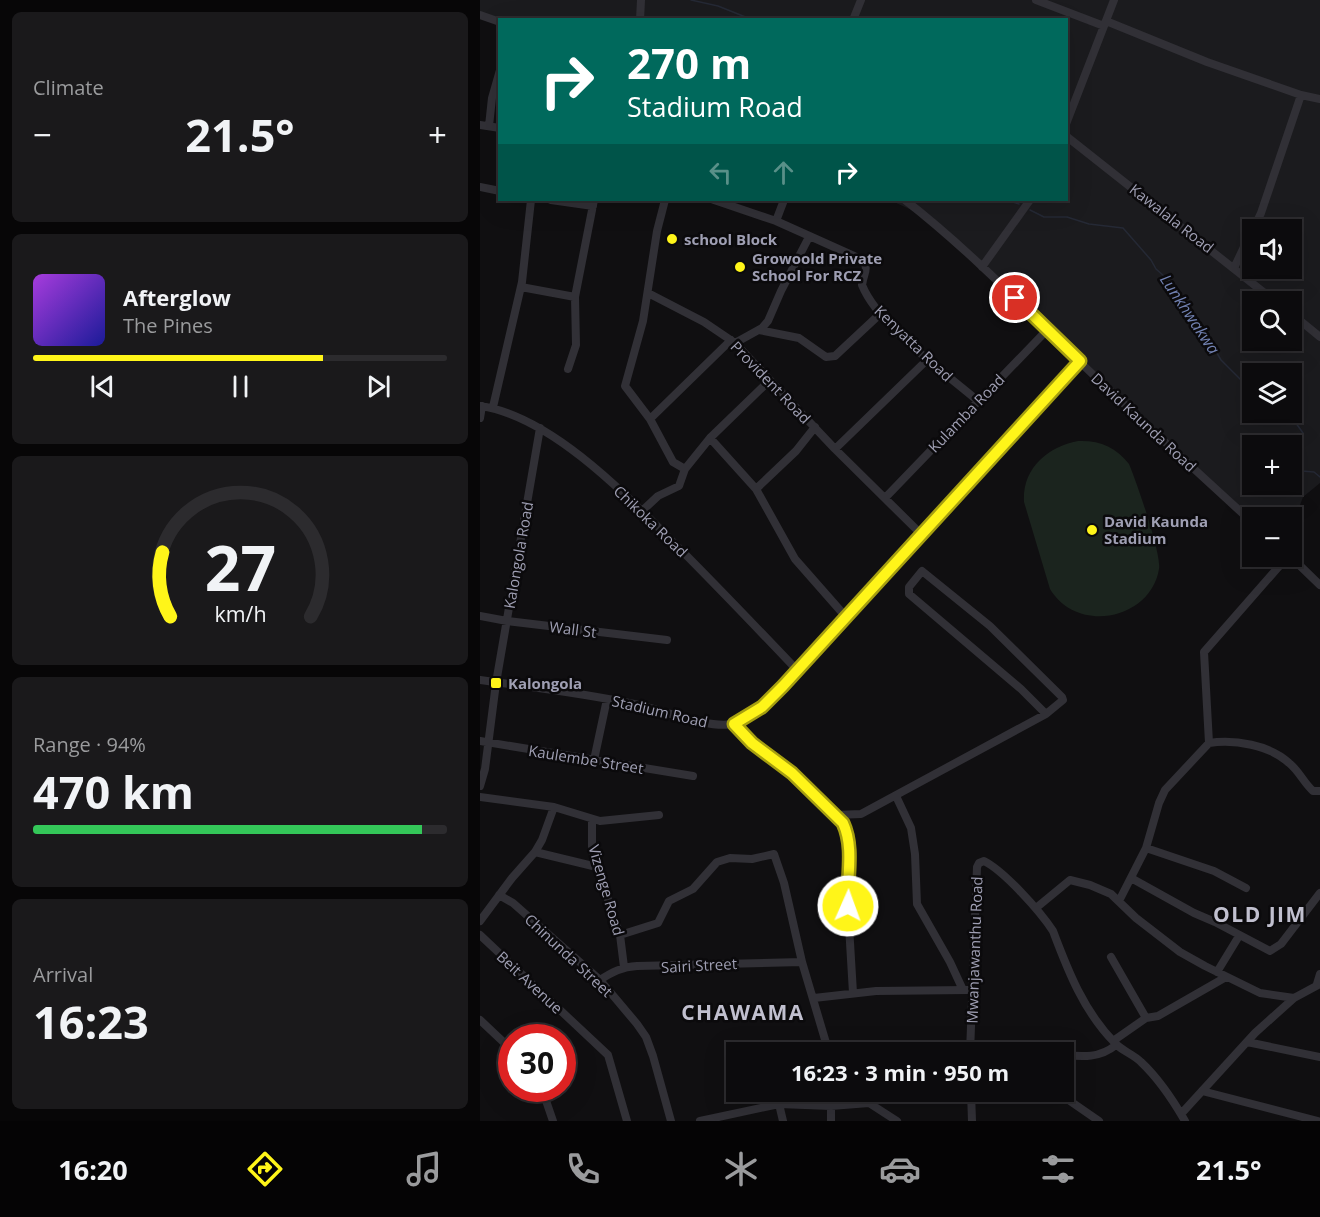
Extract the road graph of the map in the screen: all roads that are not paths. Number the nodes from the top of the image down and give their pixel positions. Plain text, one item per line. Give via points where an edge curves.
1 (641, 0) edge
2 (861, 0) edge
3 (1036, 0) edge
4 (1114, 0) edge
5 (480, 15) edge
6 (640, 18) edge
7 (854, 18) edge
8 (498, 21) edge
9 (1105, 24) junction
10 (498, 77) edge
11 (1301, 95) junction
12 (1320, 99) edge
13 (1068, 119) edge
14 (484, 125) edge
15 (1068, 138) edge
16 (480, 187) edge
17 (498, 191) edge
18 (531, 201) edge
19 (565, 201) edge
20 (665, 201) edge
21 (717, 201) edge
22 (784, 201) edge
23 (906, 201) edge
24 (1029, 201) edge
25 (593, 203) edge
26 (1258, 219) edge
27 (776, 221) junction
28 (809, 237) junction
29 (1242, 252) edge
30 (981, 267) junction
31 (1234, 268) junction
32 (521, 287) junction
33 (1262, 291) edge
34 (648, 293) junction
35 (575, 297) junction
36 (880, 314) junction
37 (1302, 322) edge
38 (1048, 329) junction
39 (759, 330) junction
40 (1320, 337) edge
41 (733, 342) junction
42 (928, 359) junction
43 (1080, 361) junction
44 (568, 369) dead end
45 (770, 380) junction
46 (978, 401) junction
47 (481, 406) edge
48 (493, 407) junction
49 (480, 418) edge
50 (650, 419) junction
51 (815, 427) junction
52 (540, 428) junction
53 (710, 438) junction
54 (835, 449) junction
55 (685, 469) junction
56 (756, 489) junction
57 (885, 498) junction
58 (642, 511) junction
59 (1242, 513) edge
60 (921, 534) junction
61 (1279, 567) edge
62 (1301, 567) edge
63 (1320, 585) edge
64 (480, 616) edge
65 (846, 616) junction
66 (507, 621) junction
67 (667, 640) dead end
68 (797, 670) junction
69 (480, 680) edge
70 (496, 682) junction
71 (607, 699) junction
72 (1046, 714) junction
73 (734, 724) junction
74 (484, 742) edge
75 (1207, 746) junction
76 (594, 760) junction
77 (693, 776) dead end
78 (480, 786) edge
79 (1320, 791) edge
80 (896, 796) junction
81 (480, 797) edge
82 (554, 807) junction
83 (659, 815) dead end
84 (836, 815) junction
85 (592, 820) junction
86 (1146, 848) junction
87 (535, 852) junction
88 (597, 867) junction
89 (1131, 878) junction
90 (1246, 888) dead end
91 (1320, 893) edge
92 (500, 895) junction
93 (1119, 901) junction
94 (1036, 908) junction
95 (480, 921) edge
96 (480, 935) edge
97 (620, 935) junction
98 (1239, 936) junction
99 (1111, 957) dead end
100 (802, 962) junction
101 (624, 967) junction
102 (1216, 972) junction
103 (1320, 975) edge
104 (1226, 976) junction
105 (600, 980) junction
106 (1319, 984) edge
107 (968, 990) junction
108 (853, 993) junction
109 (814, 998) junction
110 (1294, 998) junction
111 (1146, 1018) junction
112 (480, 1020) edge
113 (498, 1037) edge
114 (826, 1042) edge
115 (970, 1042) edge
116 (1247, 1042) junction
117 (1115, 1043) junction
118 (1074, 1055) edge
119 (1320, 1057) edge
120 (1202, 1091) junction
121 (546, 1102) edge
122 (842, 1102) edge
123 (971, 1102) edge
124 (1071, 1102) edge
125 (869, 1103) joint
126 (779, 1104) junction
127 (843, 1105) junction
128 (831, 1106) junction
129 (1183, 1118) edge
130 (715, 1120) edge
131 (553, 1121) edge
132 (627, 1121) edge
133 (671, 1121) edge
134 (700, 1121) edge
135 (783, 1121) edge
136 (831, 1121) edge
137 (897, 1121) edge
138 (972, 1121) edge
139 (1099, 1121) edge
140 (1318, 1121) edge

1 - 6 street
2 - 7 street
3 - 9 street
4 - 9 street
5 - 8 street
9 - 11 street
9 - 13 street
10 - 14 street
11 - 12 street
11 - 26 street
15 - 31 street, Kawalala Road
16 - 17 street
18 - 32 street
19 - 25 street
20 - 34 street
21 - 27 street, Kenyatta Road
22 - 27 street
23 - 30 street, David Kaunda Road
24 - 30 street
25 - 35 street
27 - 28 street, Kenyatta Road
28 - 36 street, Kenyatta Road via 864,262 867,269 862,285
28 - 39 street via 768,321
29 - 31 street
30 - 38 street, David Kaunda Road
31 - 33 street, Kawalala Road
32 - 35 street
32 - 48 street
34 - 41 street, Provident Road
34 - 50 street via 626,386
35 - 44 street via 576,345
36 - 39 street via 831,357 799,338
36 - 42 street, Kenyatta Road
37 - 40 street
38 - 43 street, David Kaunda Road
38 - 46 street, Kulamba Road
39 - 41 street
41 - 45 street, Provident Road
41 - 50 street
42 - 46 street, Kenyatta Road
42 - 54 street
43 - 59 street, David Kaunda Road
43 - 60 street
45 - 51 street, Provident Road
45 - 53 street
46 - 57 street, Kulamba Road
47 - 48 street, Chikoka Road
47 - 49 street
48 - 52 street, Chikoka Road
50 - 55 street via 673,462
51 - 54 street, Provident Road
51 - 56 street
52 - 58 street, Chikoka Road
52 - 66 street, Kalongola Road
53 - 55 street
53 - 56 street
54 - 57 street, Provident Road
55 - 58 street via 679,486 658,496
56 - 65 street via 795,559
57 - 60 street, Provident Road
58 - 68 street, Chikoka Road
60 - 65 street
61 - 75 street via 1204,651
62 - 63 street
64 - 66 street, Wall St
65 - 68 street
66 - 67 street, Wall St
66 - 70 street, Kalongola Road
68 - 73 street via 762,707
69 - 70 street, Stadium Road
70 - 71 street, Stadium Road
70 - 74 street, Kalongola Road
71 - 73 street, Stadium Road via 708,723
71 - 76 street
72 - 72 street via 1062,703 1062,697 990,626 922,571 909,587 909,594
72 - 80 street
73 - 84 street
74 - 76 street, Kaulembe Street
74 - 78 street, Kalongola Road via 485,769
75 - 79 street via 1243,743 1271,751 1290,763 1313,792
75 - 86 street via 1165,790
76 - 77 street, Kaulembe Street
80 - 84 street via 861,814
80 - 107 street via 911,828 917,904
81 - 82 street
82 - 85 street
82 - 87 street
83 - 85 street via 610,822
84 - 108 street via 843,823 848,841
85 - 88 street, Vizenge Road
86 - 89 street
86 - 90 street via 1214,871
87 - 88 street
87 - 92 street
88 - 97 street, Vizenge Road
89 - 93 street
89 - 98 street
91 - 98 street via 1275,949 1266,950
92 - 95 street
92 - 105 street, Chinunda Street
93 - 94 street via 1111,894 1070,880
93 - 102 street via 1180,952
94 - 107 street, Mwanjawanthu Road via 991,865 978,863
94 - 117 street, Mwanjawanthu Road via 1053,931 1076,989
96 - 132 street, Beit Avenue via 608,1055
97 - 100 street via 658,923 669,901 693,889 717,862 774,854
97 - 101 street, Vizenge Road
98 - 102 street
99 - 111 street
100 - 101 street, Sairi Street
100 - 109 street
101 - 105 street, Sairi Street
102 - 104 street
103 - 106 street
104 - 110 street via 1260,993
104 - 111 street via 1158,1016
105 - 133 street, Chinunda Street via 646,1037
106 - 110 street
107 - 108 street
107 - 115 street, Mwanjawanthu Road
108 - 109 street
109 - 114 street
110 - 116 street
111 - 117 street
112 - 113 street
116 - 119 street
116 - 120 street
117 - 118 street via 1104,1053
117 - 129 street, Mwanjawanthu Road via 1140,1061
120 - 129 street
120 - 140 street
121 - 131 street
122 - 127 street
123 - 138 street
124 - 139 street
125 - 127 street
125 - 137 street
126 - 128 street
126 - 130 street
126 - 135 street
127 - 128 street
128 - 136 street
130 - 134 street

